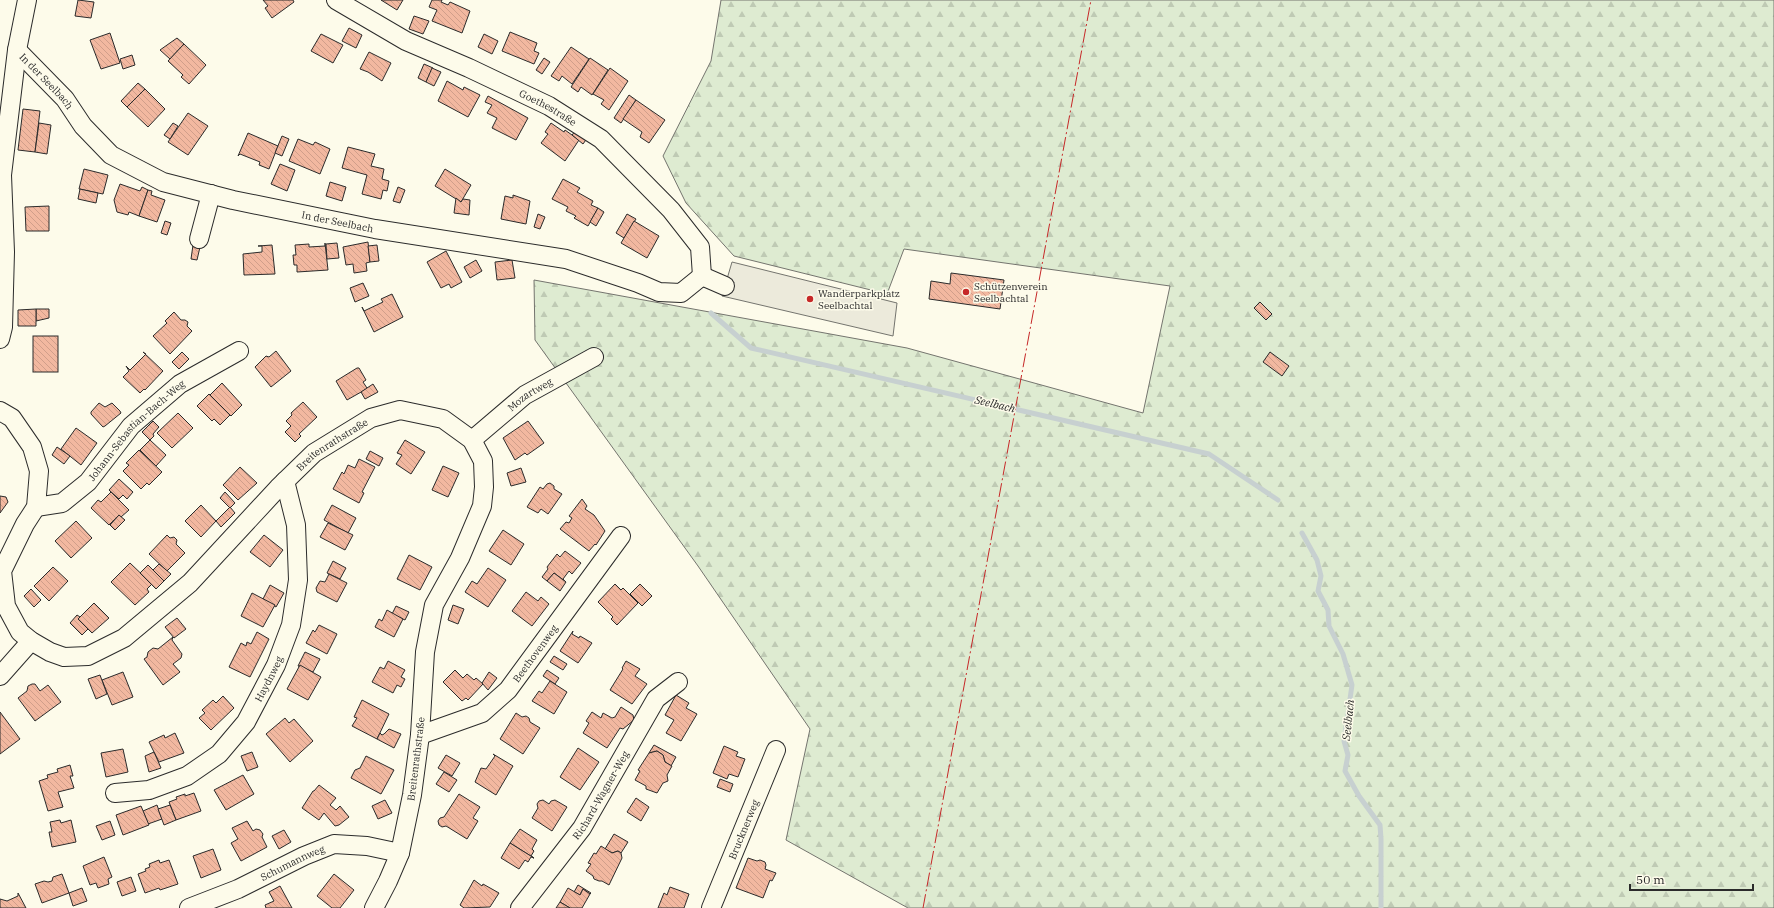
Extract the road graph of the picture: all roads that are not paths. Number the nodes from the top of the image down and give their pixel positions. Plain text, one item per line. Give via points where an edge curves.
1 (27, 0) edge
2 (336, 0) edge
3 (17, 50) junction
4 (211, 194) junction
5 (198, 239) dead end
6 (702, 276) junction
7 (725, 286) dead end
8 (0, 339) edge
9 (239, 351) dead end
10 (594, 357) dead end
11 (0, 411) edge
12 (472, 440) junction
13 (284, 481) junction
14 (36, 507) junction
15 (622, 536) dead end
16 (31, 641) junction
17 (0, 676) edge
18 (678, 682) dead end
19 (420, 735) junction
20 (776, 750) dead end
21 (115, 793) dead end
22 (400, 853) junction
23 (189, 908) edge
24 (374, 908) edge
25 (520, 908) edge
26 (711, 908) edge

1 - 3 street
2 - 6 street, Goethestraße via 406,41 549,106 601,139 671,210 700,247
3 - 4 street, In der Seelbach via 66,99 83,126 111,156 163,182
3 - 8 street via 2,175 5,252 3,327
4 - 5 street
4 - 6 street, In der Seelbach via 375,229 566,260 660,292 681,293
6 - 7 street
9 - 14 street, Johann-Sebastian-Bach-Weg via 180,384 131,426 88,482 62,503
10 - 12 street, Mozartweg via 525,395
11 - 14 street, Breitenrathstraße via 12,418 32,447 39,471
12 - 13 street, Breitenrathstraße via 444,419 400,410 371,418 345,433 314,453
12 - 19 street, Breitenrathstraße via 483,461 482,506 460,558 434,605 425,652
13 - 16 street, Breitenrathstraße via 190,583 124,638 88,656 64,657
13 - 21 street, Haydnweg via 296,525 298,580 291,625 276,665 246,722 219,754 187,776 149,790
14 - 16 street, Breitenrathstraße via 2,571 6,606 20,632
15 - 19 street, Beethovenweg via 508,690 482,713
16 - 17 street
18 - 25 street, Richard-Wagner-Weg via 656,699 582,828
19 - 22 street, Breitenrathstraße via 412,795
20 - 26 street, Brucknerweg
22 - 23 street, Schumannweg via 367,846 334,844
22 - 24 street, Breitenrathstraße

